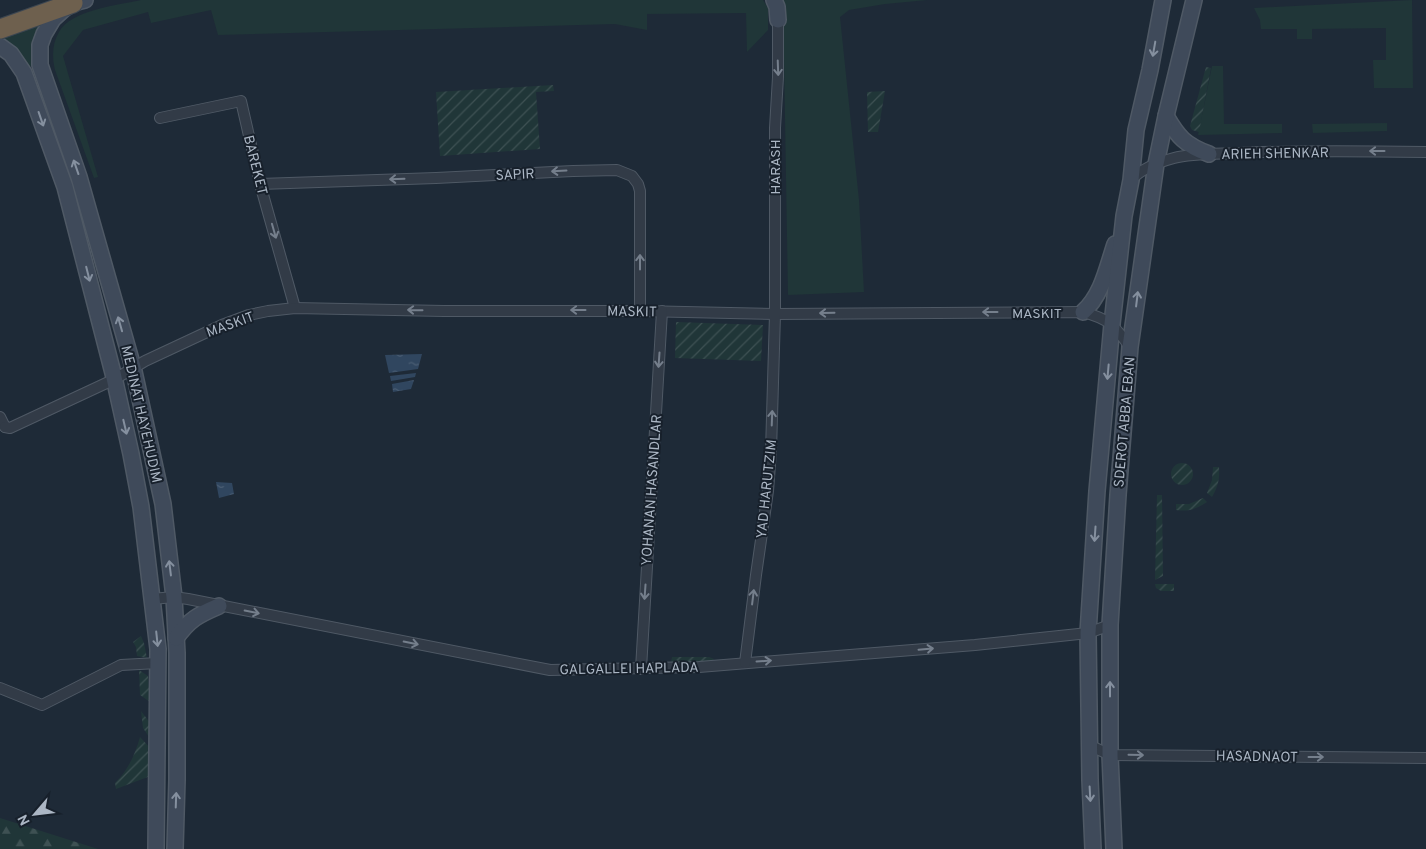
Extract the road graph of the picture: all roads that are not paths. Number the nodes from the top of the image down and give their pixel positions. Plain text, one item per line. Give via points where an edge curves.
1 (774, 0) edge
2 (1162, 0) edge
3 (1194, 0) edge
4 (79, 2) edge
5 (778, 20) joint
6 (0, 29) edge
7 (0, 46) edge
8 (1166, 116) junction
9 (160, 118) dead end
10 (1426, 152) edge
11 (1208, 154) junction
12 (1156, 164) junction
13 (1131, 180) junction
14 (260, 184) junction
15 (1124, 216) junction
16 (296, 308) junction
17 (640, 311) junction
18 (662, 311) junction
19 (1083, 312) junction
20 (775, 314) junction
21 (1112, 324) junction
22 (1130, 347) junction
23 (132, 367) junction
24 (114, 376) junction
25 (2, 425) edge
26 (174, 597) junction
27 (152, 599) junction
28 (219, 606) junction
29 (1110, 626) junction
30 (1088, 633) junction
31 (176, 638) junction
32 (158, 663) junction
33 (745, 663) junction
34 (640, 669) junction
35 (0, 688) edge
36 (1089, 745) junction
37 (1110, 755) junction
38 (1426, 758) edge
39 (156, 849) edge
40 (175, 849) edge
41 (1093, 849) edge
42 (1114, 849) edge

1 - 5 main road
2 -> 13 main road, SDEROT ABBA EBAN via 1136,130
3 - 8 main road, SDEROT ABBA EBAN
4 - 6 highway
23 -> 4 main road, MEDINAT HAYEHUDIM via 79,177 40,65 40,45 44,34 57,15
5 -> 20 street, HARASH
7 -> 24 main road, MEDINAT HAYEHUDIM via 11,54 24,73 65,187
8 - 11 main road via 1184,142
8 - 12 main road, SDEROT ABBA EBAN
9 - 14 street, BAREKET via 241,101
10 -> 11 street, ARIEH SHENKAR
11 - 12 street, ARIEH SHENKAR via 1175,157
12 - 13 street, ARIEH SHENKAR
22 -> 12 main road, SDEROT ABBA EBAN
13 - 15 main road, SDEROT ABBA EBAN
14 -> 16 street, BAREKET
17 -> 14 street, SAPIR via 640,191 632,176 625,172 572,171
15 - 19 main road via 1100,289 1093,303
15 - 21 main road, SDEROT ABBA EBAN
17 -> 16 street, MASKIT
16 - 23 street, MASKIT via 249,315
17 - 18 street, MASKIT
18 - 20 street, MASKIT
18 -> 34 street, YOHANAN HASANDLAR
19 -> 20 street, MASKIT
19 - 21 street, MASKIT
33 -> 20 street, YAD HARUTZIM via 768,491
21 - 22 street, MASKIT
21 -> 30 main road, SDEROT ABBA EBAN
22 - 29 main road, SDEROT ABBA EBAN
23 - 24 street, MASKIT
26 -> 23 main road, MEDINAT HAYEHUDIM via 163,504
24 - 25 street, MASKIT via 10,428
24 -> 27 main road, MEDINAT HAYEHUDIM via 141,507
26 - 27 street, GALGALLEI HAPLADA
26 - 28 street, GALGALLEI HAPLADA
26 - 31 main road, MEDINAT HAYEHUDIM
27 -> 32 main road, MEDINAT HAYEHUDIM
28 - 31 main road via 194,618
28 -> 34 street, GALGALLEI HAPLADA via 550,670
29 - 30 street, GALGALLEI HAPLADA
37 -> 29 main road, SDEROT ABBA EBAN
33 -> 30 street, GALGALLEI HAPLADA
30 - 36 main road, SDEROT ABBA EBAN
40 -> 31 main road, MEDINAT HAYEHUDIM
32 - 35 street via 121,665 42,705
32 - 39 main road, MEDINAT HAYEHUDIM
33 - 34 street, GALGALLEI HAPLADA
36 - 37 street, HASADNAOT
36 -> 41 main road, SDEROT ABBA EBAN
37 -> 38 street, HASADNAOT
37 - 42 main road, SDEROT ABBA EBAN

